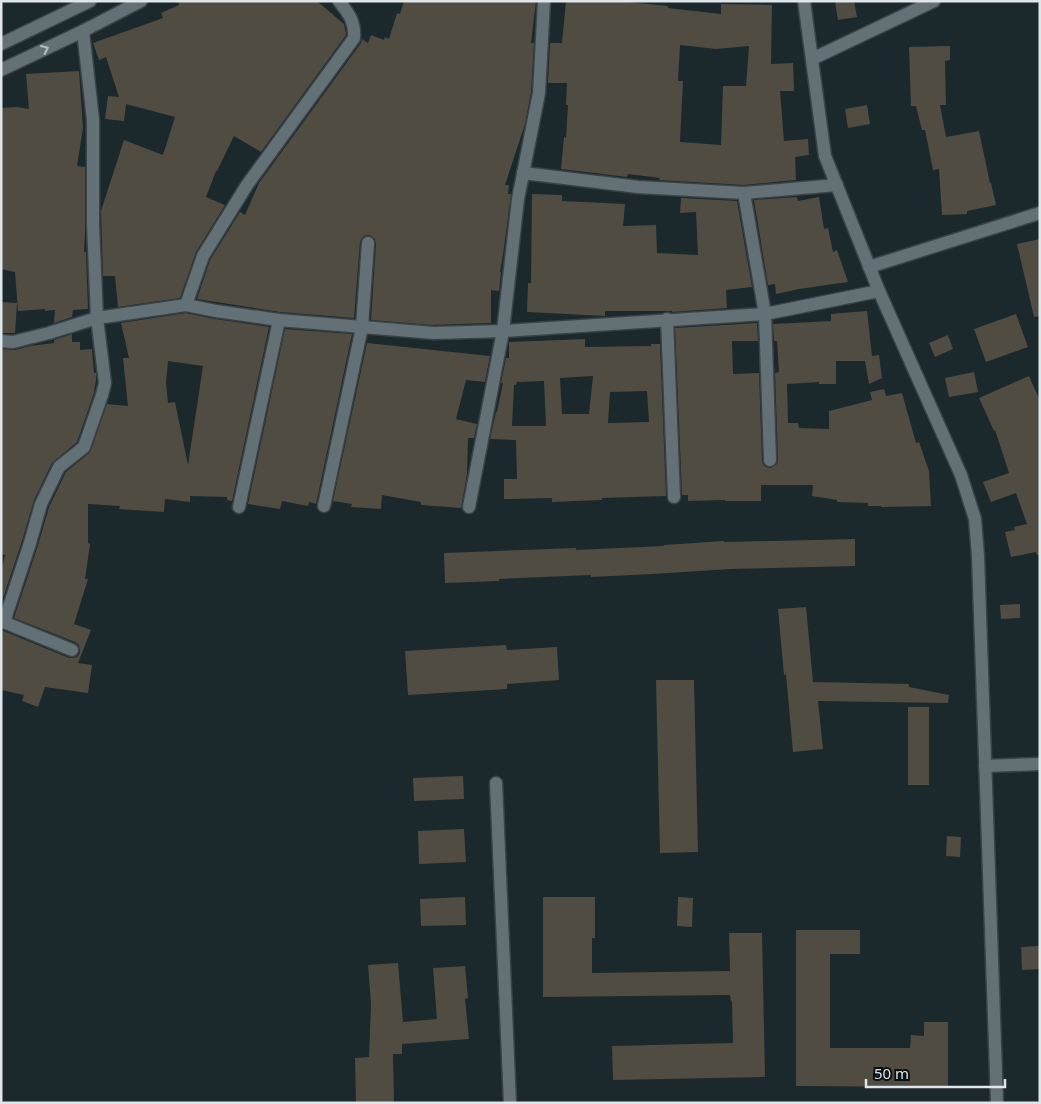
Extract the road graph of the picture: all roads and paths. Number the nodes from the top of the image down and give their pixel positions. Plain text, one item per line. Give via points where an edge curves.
1 (90, 1) edge
2 (141, 1) edge
3 (339, 1) edge
4 (544, 1) edge
5 (804, 1) edge
6 (934, 1) edge
7 (83, 31) junction
8 (1, 44) edge
9 (812, 59) junction
10 (1, 70) edge
11 (523, 174) junction
12 (837, 185) junction
13 (744, 193) junction
14 (1040, 213) edge
15 (368, 243) dead end
16 (869, 267) junction
17 (879, 291) junction
18 (186, 305) junction
19 (765, 314) junction
20 (97, 318) junction
21 (667, 319) junction
22 (279, 320) junction
23 (362, 327) junction
24 (503, 331) junction
25 (1, 341) edge
26 (770, 460) dead end
27 (674, 496) dead end
28 (239, 506) dead end
29 (324, 506) dead end
30 (469, 507) dead end
31 (3, 622) edge
32 (72, 650) dead end
33 (1040, 764) edge
34 (985, 766) junction
35 (496, 783) dead end
36 (510, 1103) edge
37 (997, 1103) edge

1 - 8 street
2 - 7 street
3 - 18 street via 355,27 354,38 247,185 203,256
4 - 11 street via 540,93
5 - 9 street
6 - 9 street
10 -> 7 street
7 - 20 street via 92,120
9 - 12 street via 826,156
11 - 13 street via 638,187
11 - 24 street
12 - 13 street
12 - 16 street
13 - 19 street
14 - 16 street
15 - 23 street
16 - 17 street
17 - 19 street
17 - 34 street via 961,474 975,518
18 - 20 street
18 - 22 street
19 - 21 street
19 - 26 street
20 - 25 street via 13,342
20 - 31 street via 105,383 102,395 84,447 59,467 41,504
21 - 24 street
21 - 27 street
22 - 23 street
22 - 28 street
23 - 24 street via 434,334
23 - 29 street
24 - 30 street
31 - 32 street
33 - 34 street
34 - 37 street
35 - 36 street

